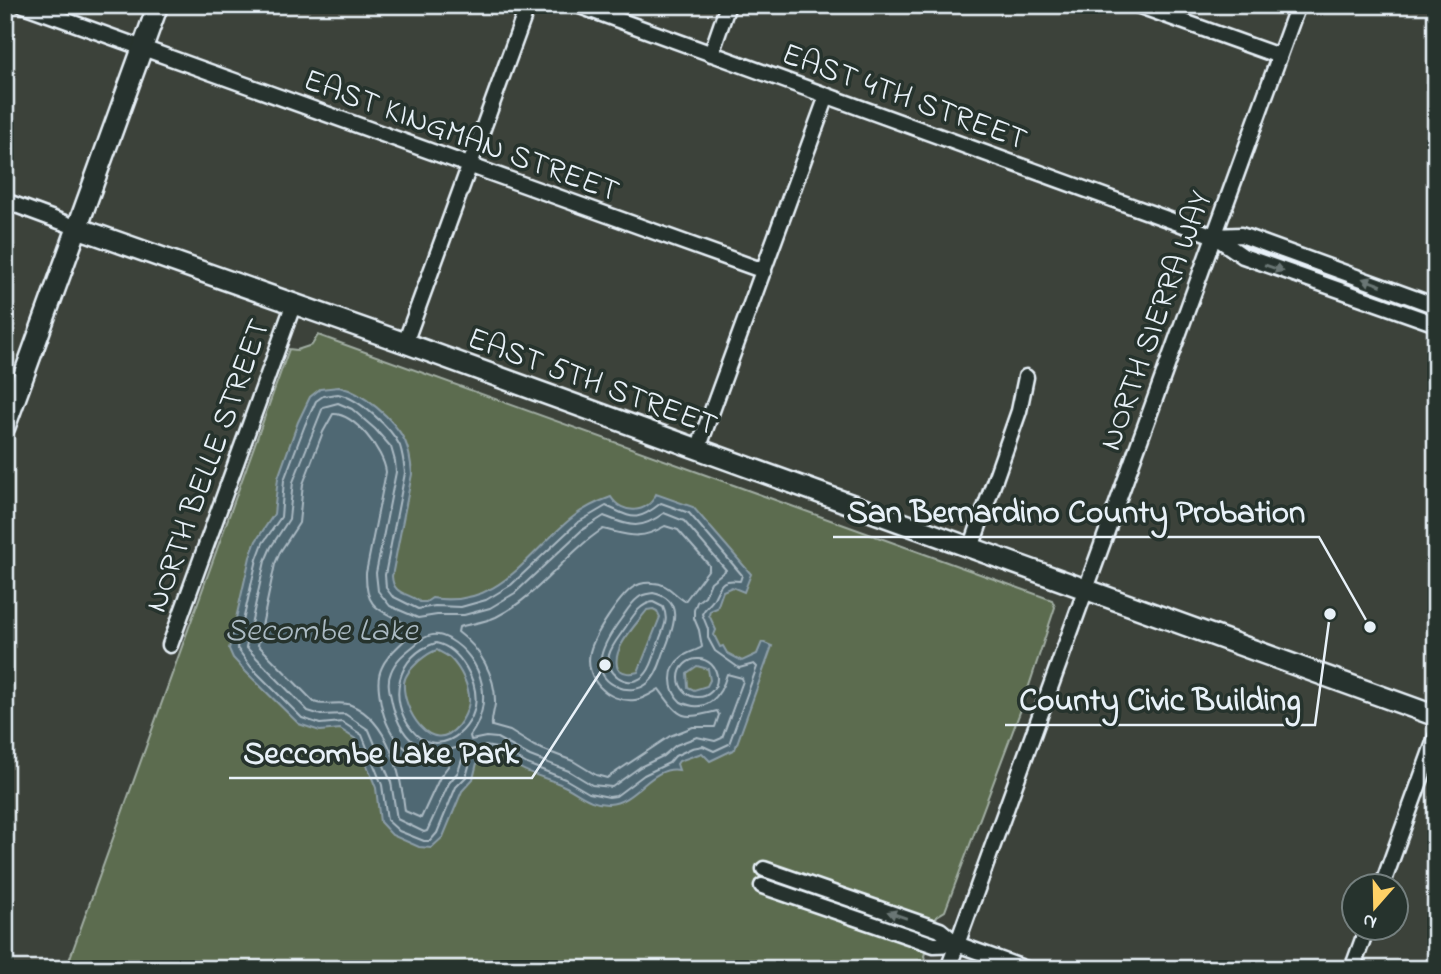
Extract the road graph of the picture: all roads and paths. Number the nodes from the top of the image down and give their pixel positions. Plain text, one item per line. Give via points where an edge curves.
1 (23, 5) edge
2 (158, 5) edge
3 (528, 5) edge
4 (577, 5) edge
5 (728, 5) edge
6 (1137, 5) edge
7 (1298, 5) edge
8 (143, 49) junction
9 (711, 54) junction
10 (1279, 56) junction
11 (827, 96) junction
12 (470, 166) junction
13 (5, 201) edge
14 (78, 228) junction
15 (1214, 236) junction
16 (764, 271) junction
17 (295, 303) junction
18 (1436, 306) edge
19 (1436, 324) edge
20 (405, 343) junction
21 (1026, 377) dead end
22 (10, 402) edge
23 (5, 427) edge
24 (698, 449) junction
25 (971, 548) junction
26 (1086, 590) junction
27 (170, 645) dead end
28 (1436, 716) edge
29 (1436, 737) edge
30 (764, 869) dead end
31 (1387, 872) edge
32 (762, 886) dead end
33 (1362, 942) edge
34 (957, 944) junction
35 (948, 969) edge
36 (1026, 969) edge
37 (1352, 969) edge

1 - 8 street, EAST KINGMAN STREET
2 - 8 main road
3 - 12 street
4 - 9 street, EAST 4TH STREET
5 - 9 street
6 - 10 street
7 - 10 street, NORTH SIERRA WAY
8 - 12 street, EAST KINGMAN STREET
8 - 14 main road
9 - 11 street, EAST 4TH STREET
10 - 15 street, NORTH SIERRA WAY
11 - 15 street, EAST 4TH STREET
11 - 16 street
12 - 16 street, EAST KINGMAN STREET
12 - 20 street
13 - 14 street
14 - 17 main road, EAST 5TH STREET
14 - 22 main road
18 -> 15 street via 1241,234
15 -> 19 street via 1243,256
15 - 26 street, NORTH SIERRA WAY
16 - 24 street
17 - 20 main road, EAST 5TH STREET
17 - 27 street, NORTH BELLE STREET
20 - 24 main road, EAST 5TH STREET
21 - 25 street via 1019,411
22 - 23 main road
24 - 25 main road, EAST 5TH STREET
25 - 26 main road, EAST 5TH STREET
26 - 28 main road, EAST 5TH STREET
26 - 34 street, NORTH SIERRA WAY
29 - 31 street
34 -> 30 street via 940,930
32 - 34 street via 934,946
33 - 37 street
34 - 35 street, NORTH SIERRA WAY
34 - 36 street

